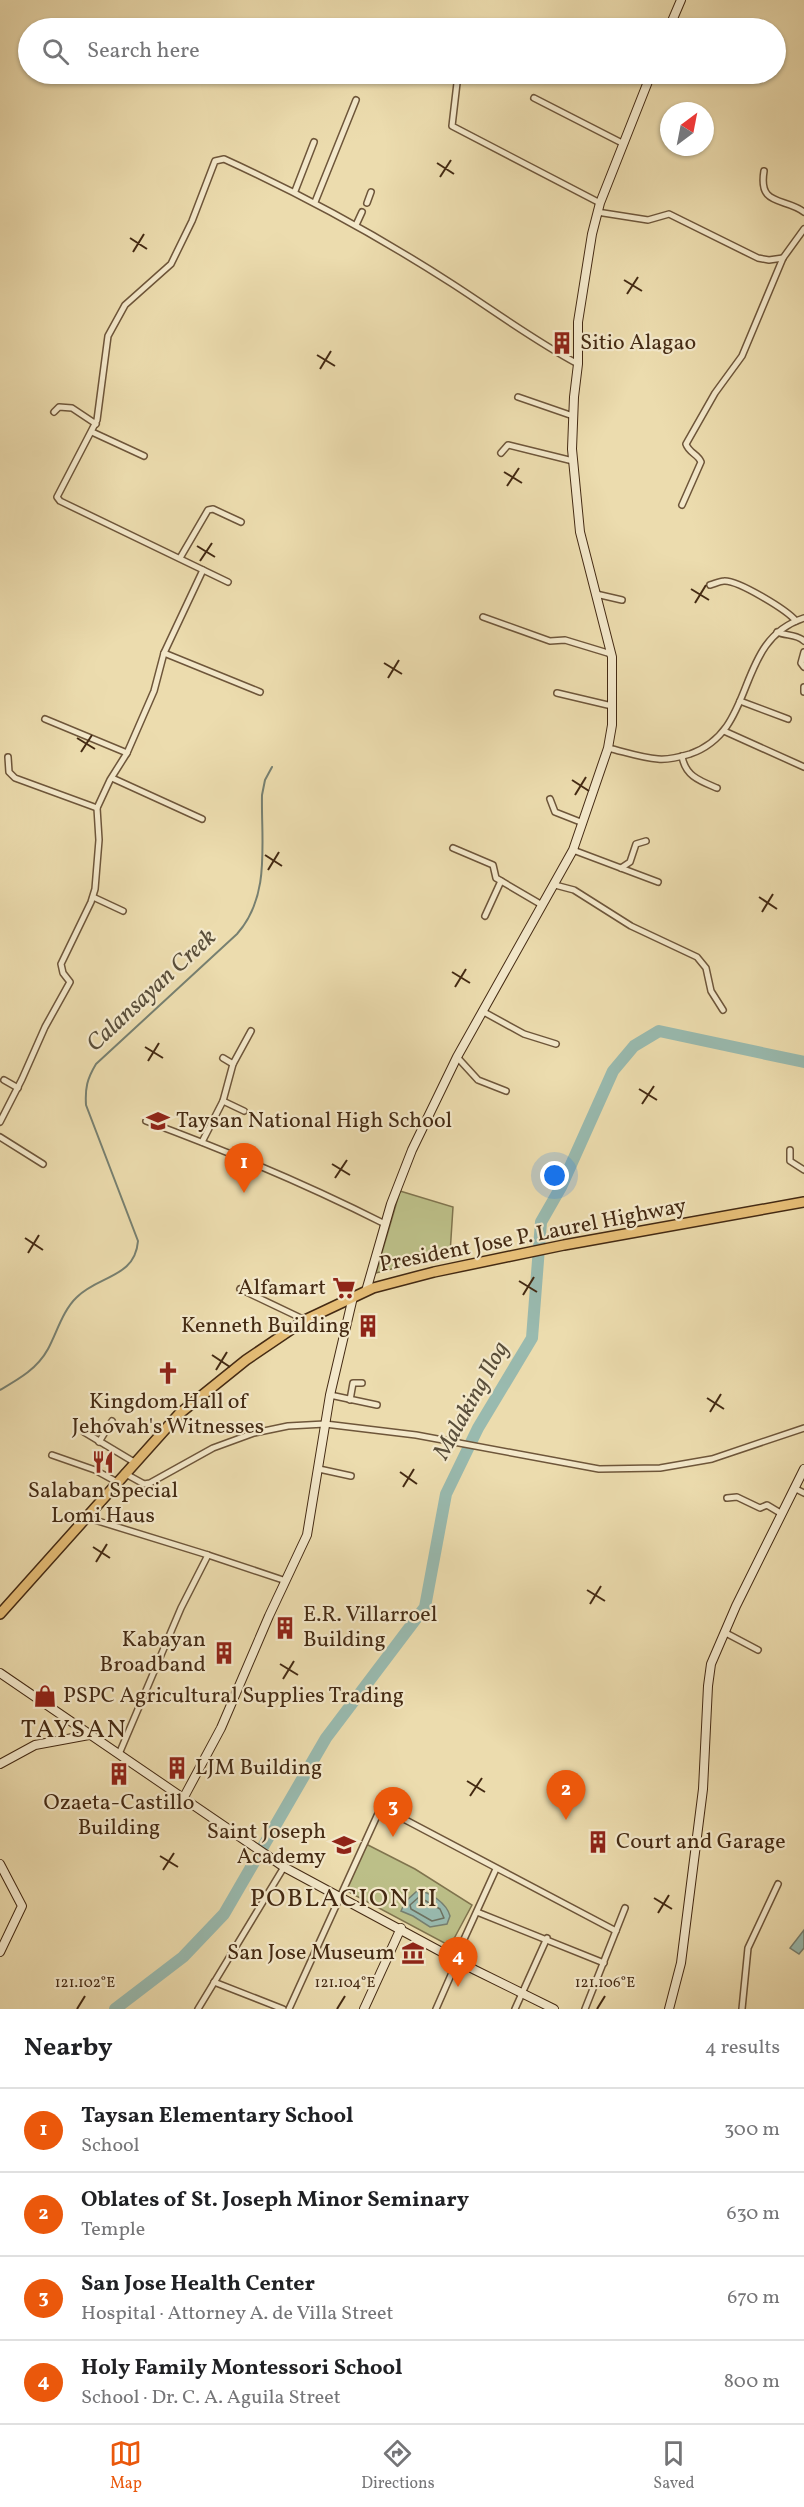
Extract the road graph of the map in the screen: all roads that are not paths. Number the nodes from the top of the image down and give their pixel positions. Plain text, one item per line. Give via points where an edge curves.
1 (681, 0) edge
2 (673, 18) edge
3 (457, 84) edge
4 (647, 84) edge
5 (534, 98) dead end
6 (356, 100) dead end
7 (314, 142) dead end
8 (622, 143) junction
9 (764, 171) dead end
10 (295, 191) junction
11 (371, 192) dead end
12 (315, 202) junction
13 (367, 203) dead end
14 (598, 207) junction
15 (362, 212) dead end
16 (804, 212) edge
17 (356, 225) junction
18 (804, 229) edge
19 (783, 258) junction
20 (578, 363) junction
21 (518, 397) dead end
22 (54, 412) dead end
23 (573, 416) junction
24 (96, 424) junction
25 (92, 432) junction
26 (501, 453) dead end
27 (144, 456) dead end
28 (573, 461) junction
29 (682, 505) dead end
30 (241, 522) dead end
31 (180, 558) junction
32 (203, 570) junction
33 (228, 582) dead end
34 (710, 585) dead end
35 (596, 594) junction
36 (622, 600) dead end
37 (483, 617) dead end
38 (804, 618) edge
39 (796, 621) junction
40 (777, 632) junction
41 (804, 641) edge
42 (804, 652) edge
43 (164, 653) junction
44 (611, 654) junction
45 (804, 667) edge
46 (804, 687) edge
47 (260, 692) dead end
48 (804, 692) edge
49 (557, 693) dead end
50 (740, 701) junction
51 (612, 706) junction
52 (45, 719) dead end
53 (788, 719) dead end
54 (724, 731) junction
55 (608, 748) junction
56 (128, 753) junction
57 (682, 756) junction
58 (8, 758) dead end
59 (804, 767) edge
60 (112, 778) junction
61 (717, 788) dead end
62 (550, 799) dead end
63 (97, 808) junction
64 (202, 819) dead end
65 (583, 823) junction
66 (646, 841) dead end
67 (453, 848) dead end
68 (573, 850) junction
69 (621, 867) junction
70 (501, 881) junction
71 (658, 882) dead end
72 (555, 885) junction
73 (93, 897) junction
74 (542, 905) junction
75 (123, 911) dead end
76 (485, 916) dead end
77 (723, 1010) dead end
78 (482, 1011) junction
79 (251, 1031) dead end
80 (556, 1044) dead end
81 (223, 1058) dead end
82 (457, 1058) junction
83 (233, 1064) junction
84 (4, 1080) dead end
85 (18, 1088) junction
86 (506, 1091) dead end
87 (223, 1101) junction
88 (244, 1111) dead end
89 (146, 1121) dead end
90 (0, 1122) edge
91 (0, 1137) edge
92 (202, 1142) junction
93 (790, 1150) dead end
94 (44, 1164) dead end
95 (804, 1170) edge
96 (804, 1202) edge
97 (385, 1224) junction
98 (240, 1288) dead end
99 (366, 1291) junction
100 (353, 1297) junction
101 (305, 1320) junction
102 (362, 1383) dead end
103 (330, 1395) junction
104 (350, 1400) junction
105 (377, 1405) dead end
106 (112, 1421) dead end
107 (325, 1424) junction
108 (804, 1428) edge
109 (84, 1432) dead end
110 (99, 1442) junction
111 (52, 1455) dead end
112 (135, 1462) junction
113 (319, 1469) junction
114 (804, 1469) edge
115 (124, 1473) junction
116 (351, 1476) dead end
117 (117, 1482) junction
118 (794, 1488) junction
119 (804, 1493) edge
120 (728, 1498) dead end
121 (782, 1514) junction
122 (85, 1518) junction
123 (208, 1555) junction
124 (286, 1581) junction
125 (0, 1614) edge
126 (724, 1632) junction
127 (758, 1650) dead end
128 (0, 1673) edge
129 (89, 1735) junction
130 (119, 1754) junction
131 (0, 1764) edge
132 (184, 1797) junction
133 (0, 1864) edge
134 (284, 1867) junction
135 (496, 1869) junction
136 (778, 1884) dead end
137 (338, 1898) junction
138 (625, 1908) dead end
139 (477, 1912) junction
140 (401, 1928) junction
141 (616, 1931) junction
142 (547, 1938) junction
143 (0, 1953) edge
144 (458, 1959) junction
145 (605, 1962) junction
146 (214, 1982) junction
147 (522, 1994) junction
148 (198, 2009) edge
149 (283, 2009) edge
150 (289, 2009) edge
151 (364, 2009) edge
152 (436, 2009) edge
153 (515, 2009) edge
154 (554, 2009) edge
155 (585, 2009) edge
156 (669, 2009) edge
157 (742, 2009) edge

1 - 2 street
3 - 14 street via 452,126
4 - 8 street
5 - 8 street
6 - 12 street
7 - 10 street
8 - 14 street
9 - 16 street via 763,185 769,196
10 - 12 street
10 - 24 street via 224,159 215,161 171,264 125,305 108,336
11 - 13 street
12 - 17 street
14 - 19 street via 648,220 669,214 758,258
14 - 20 street via 578,322
15 - 17 street
17 - 20 street via 538,342
18 - 19 street
19 - 29 street via 742,356 686,444 701,462
20 - 23 street
21 - 23 street
22 - 24 street via 67,406
23 - 28 street
24 - 25 street
25 - 27 street
25 - 31 street via 58,499
26 - 28 street via 508,445
28 - 35 street via 580,532
30 - 31 street via 208,510
31 - 32 street
32 - 33 street
32 - 43 street
34 - 39 street via 723,581 736,584
35 - 36 street
35 - 44 street
37 - 44 street via 550,641 565,640
38 - 39 street
39 - 40 street
40 - 41 street
40 - 50 street via 764,646
42 - 45 street
43 - 47 street
43 - 56 street via 154,691
44 - 51 street
46 - 48 street
49 - 51 street
50 - 53 street
50 - 54 street
51 - 55 street
52 - 56 street
54 - 57 street via 709,744
54 - 59 street
55 - 57 street via 658,759
55 - 65 street
56 - 60 street
57 - 61 street via 690,775
58 - 63 street via 9,772 15,778
60 - 63 street
60 - 64 street
62 - 65 street via 555,812
63 - 73 street via 98,865
65 - 68 street
66 - 69 street via 636,844 630,862
67 - 70 street via 493,865 494,876
68 - 69 street
68 - 72 street
69 - 71 street
70 - 74 street
70 - 76 street
72 - 74 street
72 - 77 street via 574,890 631,926 697,957 706,968 711,991
73 - 75 street
73 - 85 street via 61,964 70,982
74 - 78 street
78 - 80 street via 524,1034
78 - 82 street
79 - 83 street
81 - 83 street
82 - 86 street via 478,1080
82 - 97 street via 399,1179
83 - 87 street
84 - 85 street
85 - 90 street
87 - 88 street
87 - 92 street
89 - 92 street
91 - 94 street
92 - 97 street
93 - 95 street via 790,1161
96 - 99 highway, President Jose P. Laurel Highway via 564,1245 434,1272
97 - 99 street
98 - 101 street
99 - 100 highway, President Jose P. Laurel Highway
100 - 101 highway, President Jose P. Laurel Highway
100 - 103 street
101 - 112 highway, President Jose P. Laurel Highway via 219,1380 179,1414
102 - 104 street via 354,1382
103 - 104 street
103 - 107 street
104 - 105 street
106 - 110 street
107 - 108 street via 435,1438 598,1469 660,1468 712,1459
107 - 113 street
107 - 115 street via 288,1426 241,1437 202,1453 150,1483 144,1484
109 - 110 street
110 - 112 street
111 - 117 street
112 - 115 highway, President Jose P. Laurel Highway
113 - 116 street
113 - 124 street via 307,1535
114 - 118 street
115 - 117 highway, President Jose P. Laurel Highway
117 - 122 highway, President Jose P. Laurel Highway
118 - 119 street
118 - 121 street
120 - 121 street via 737,1497 760,1508 767,1505
121 - 126 street
122 - 123 street
122 - 125 highway, President Jose P. Laurel Highway
123 - 124 street
123 - 130 street via 181,1608
124 - 132 street via 221,1728
126 - 127 street
126 - 156 street via 709,1675 702,1798 681,1963
128 - 129 street
129 - 130 street
129 - 131 street via 41,1743
130 - 132 street
132 - 134 street
133 - 143 street via 22,1906
134 - 137 street
134 - 146 street
135 - 137 street via 381,1807
135 - 139 street
135 - 141 street
136 - 157 street via 748,1948
137 - 140 street
137 - 150 street
138 - 141 street
139 - 142 street
139 - 144 street
140 - 144 street
140 - 151 street
141 - 145 street
142 - 145 street
142 - 147 street
144 - 147 street
144 - 152 street
145 - 155 street
146 - 148 street
146 - 149 street
147 - 153 street
147 - 154 street

